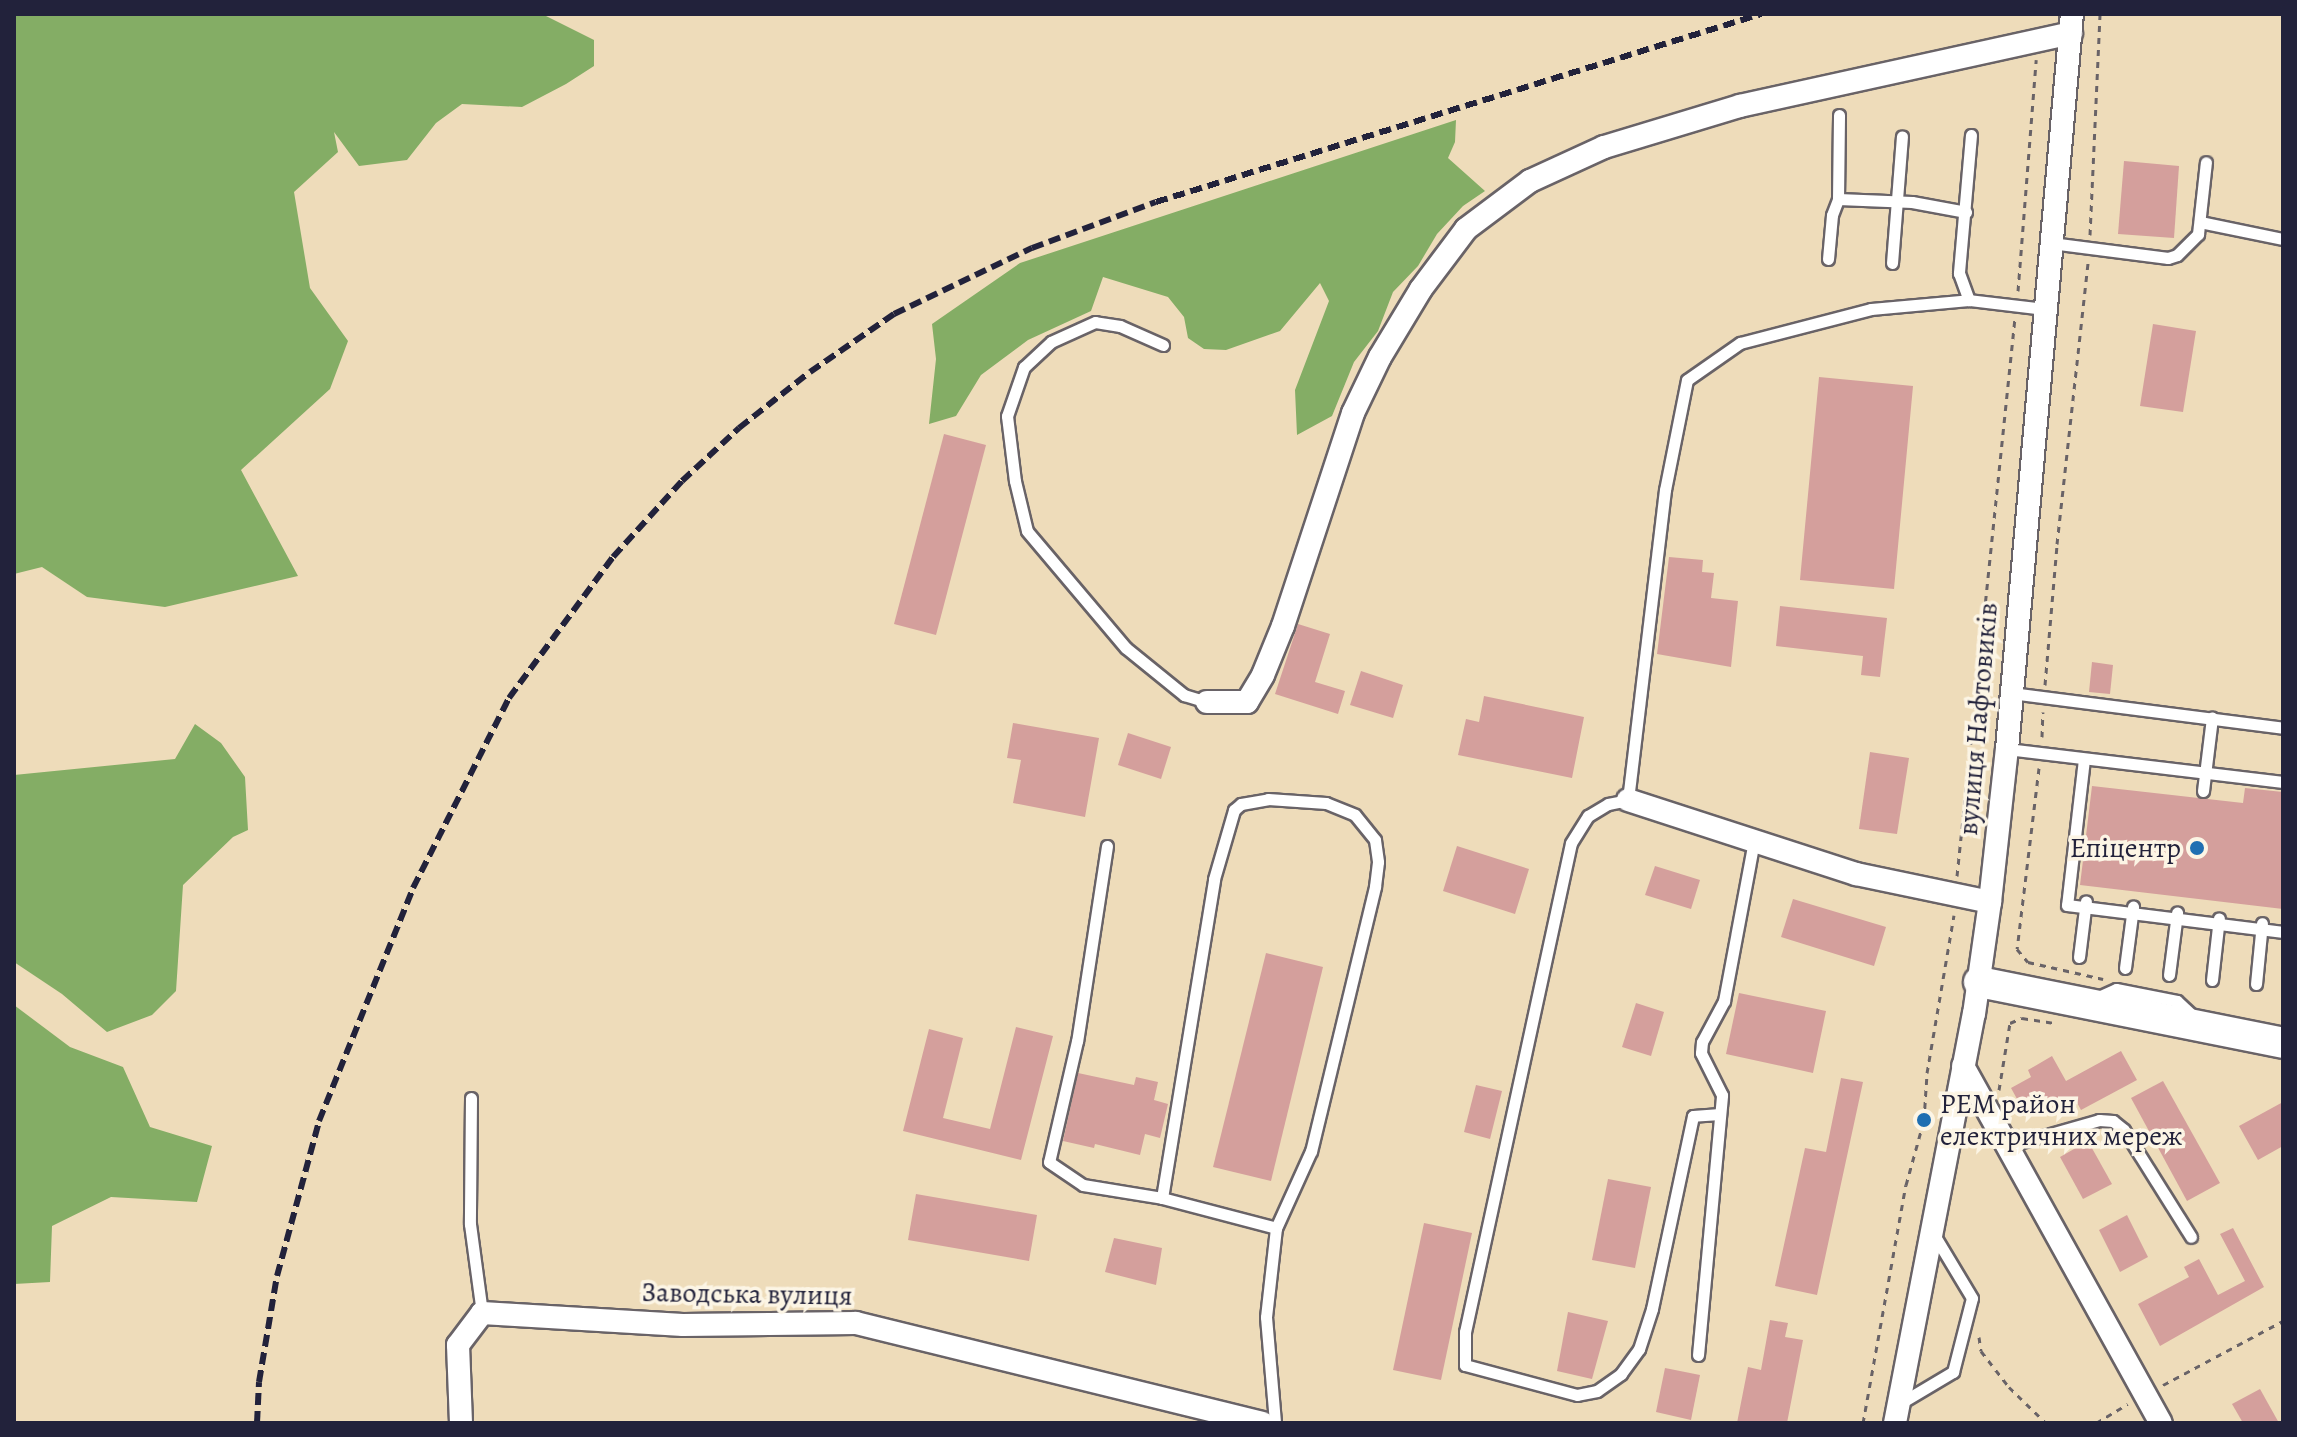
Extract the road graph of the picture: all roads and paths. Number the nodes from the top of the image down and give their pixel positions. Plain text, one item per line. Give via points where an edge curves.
1 (2100, 14) edge
2 (2071, 24) edge
3 (2030, 45) junction
4 (1839, 115) dead end
5 (1971, 135) dead end
6 (1902, 136) dead end
7 (2206, 162) dead end
8 (1838, 199) junction
9 (1895, 201) junction
10 (1966, 212) junction
11 (2200, 222) junction
12 (2283, 239) edge
13 (2051, 243) junction
14 (2089, 248) junction
15 (1828, 259) dead end
16 (1892, 263) dead end
17 (1969, 300) junction
18 (2016, 306) junction
19 (2045, 309) junction
20 (1163, 345) dead end
21 (2011, 693) junction
22 (2044, 697) junction
23 (1207, 702) joint
24 (2212, 718) junction
25 (2283, 728) edge
26 (2007, 749) junction
27 (2041, 754) junction
28 (2088, 760) junction
29 (2205, 773) junction
30 (2283, 782) edge
31 (2203, 791) dead end
32 (1628, 800) junction
33 (1754, 841) junction
34 (1107, 846) dead end
35 (1956, 895) junction
36 (2078, 901) junction
37 (1990, 902) junction
38 (2133, 910) junction
39 (2177, 915) junction
40 (2219, 921) junction
41 (2283, 925) edge
42 (2262, 926) junction
43 (2283, 932) edge
44 (2079, 957) dead end
45 (2125, 968) dead end
46 (2169, 975) dead end
47 (2115, 979) dead end
48 (2212, 980) dead end
49 (1979, 982) junction
50 (2256, 984) dead end
51 (2283, 1043) edge
52 (1963, 1066) junction
53 (471, 1098) dead end
54 (1720, 1114) junction
55 (2008, 1146) junction
56 (1162, 1198) junction
57 (1276, 1228) junction
58 (1930, 1229) junction
59 (2191, 1237) dead end
60 (1972, 1298) junction
61 (482, 1313) junction
62 (2283, 1321) edge
63 (1698, 1355) dead end
64 (2146, 1395) junction
65 (1897, 1414) edge
66 (461, 1423) edge
67 (1262, 1423) edge
68 (1275, 1423) edge
69 (1863, 1423) edge
70 (2046, 1423) edge
71 (2096, 1423) edge
72 (2161, 1423) edge

1 - 14 path
2 - 3 street
2 - 13 street, вулиця Нафтовиків
3 - 18 path via 2038,64
3 - 23 street via 1797,92 1604,147 1530,181 1466,229 1421,289 1353,413 1263,675 1247,702
4 - 8 lane
5 - 10 lane
6 - 9 lane
7 - 11 lane
8 - 9 lane
8 - 15 lane
9 - 10 lane
9 - 16 lane
10 - 17 lane via 1959,273
11 - 12 lane
11 - 14 lane via 2193,243 2168,258
13 - 14 lane
13 - 19 street, вулиця Нафтовиків
14 - 22 path
17 - 18 lane
17 - 32 lane via 1871,309 1740,343 1687,380 1665,490
18 - 19 lane
18 - 35 path
19 - 21 street, вулиця Нафтовиків
20 - 23 lane via 1120,326 1095,322 1051,342 1024,367 1007,416 1013,468 1027,531 1126,648 1184,695
21 - 22 lane
21 - 26 street, вулиця Нафтовиків
22 - 24 lane
22 - 27 path
24 - 25 lane
24 - 29 lane
26 - 27 lane
26 - 37 street, вулиця Нафтовиків
27 - 28 lane
27 - 47 path via 2017,949 2028,962
28 - 29 lane
28 - 36 lane
29 - 30 lane
29 - 31 lane
32 - 33 street
32 - 54 lane via 1588,816 1571,843 1465,1332 1465,1365 1577,1395 1597,1391 1621,1374 1639,1349 1652,1309 1693,1116
33 - 35 street via 1856,874
33 - 54 lane via 1724,1001 1702,1042 1701,1053 1722,1095
34 - 56 lane via 1077,1041 1049,1162 1083,1185
35 - 37 street
35 - 69 path via 1924,1120 1906,1185
36 - 38 lane
36 - 44 lane
37 - 49 street, вулиця Нафтовиків
38 - 39 lane
38 - 45 lane
39 - 40 lane
39 - 46 lane
40 - 42 lane
40 - 48 lane
41 - 42 lane
42 - 43 lane
42 - 50 lane
49 - 51 main road
49 - 52 street, вулиця Нафтовиків
52 - 55 street
52 - 58 street, вулиця Нафтовиків
53 - 61 lane via 470,1224
54 - 63 lane
55 - 59 lane via 2099,1120 2113,1121 2124,1130
55 - 64 street
56 - 57 lane
56 - 57 lane via 1214,879 1234,810 1268,799 1326,803 1355,815 1375,840 1378,862 1311,1151
57 - 68 lane via 1266,1317
58 - 60 lane
58 - 65 street, вулиця Нафтовиків
60 - 65 lane via 1953,1372
60 - 70 path via 1981,1351
61 - 66 street via 458,1345
61 - 67 street, Заводська вулиця via 683,1325 856,1323
62 - 64 path
64 - 71 path
64 - 72 street

